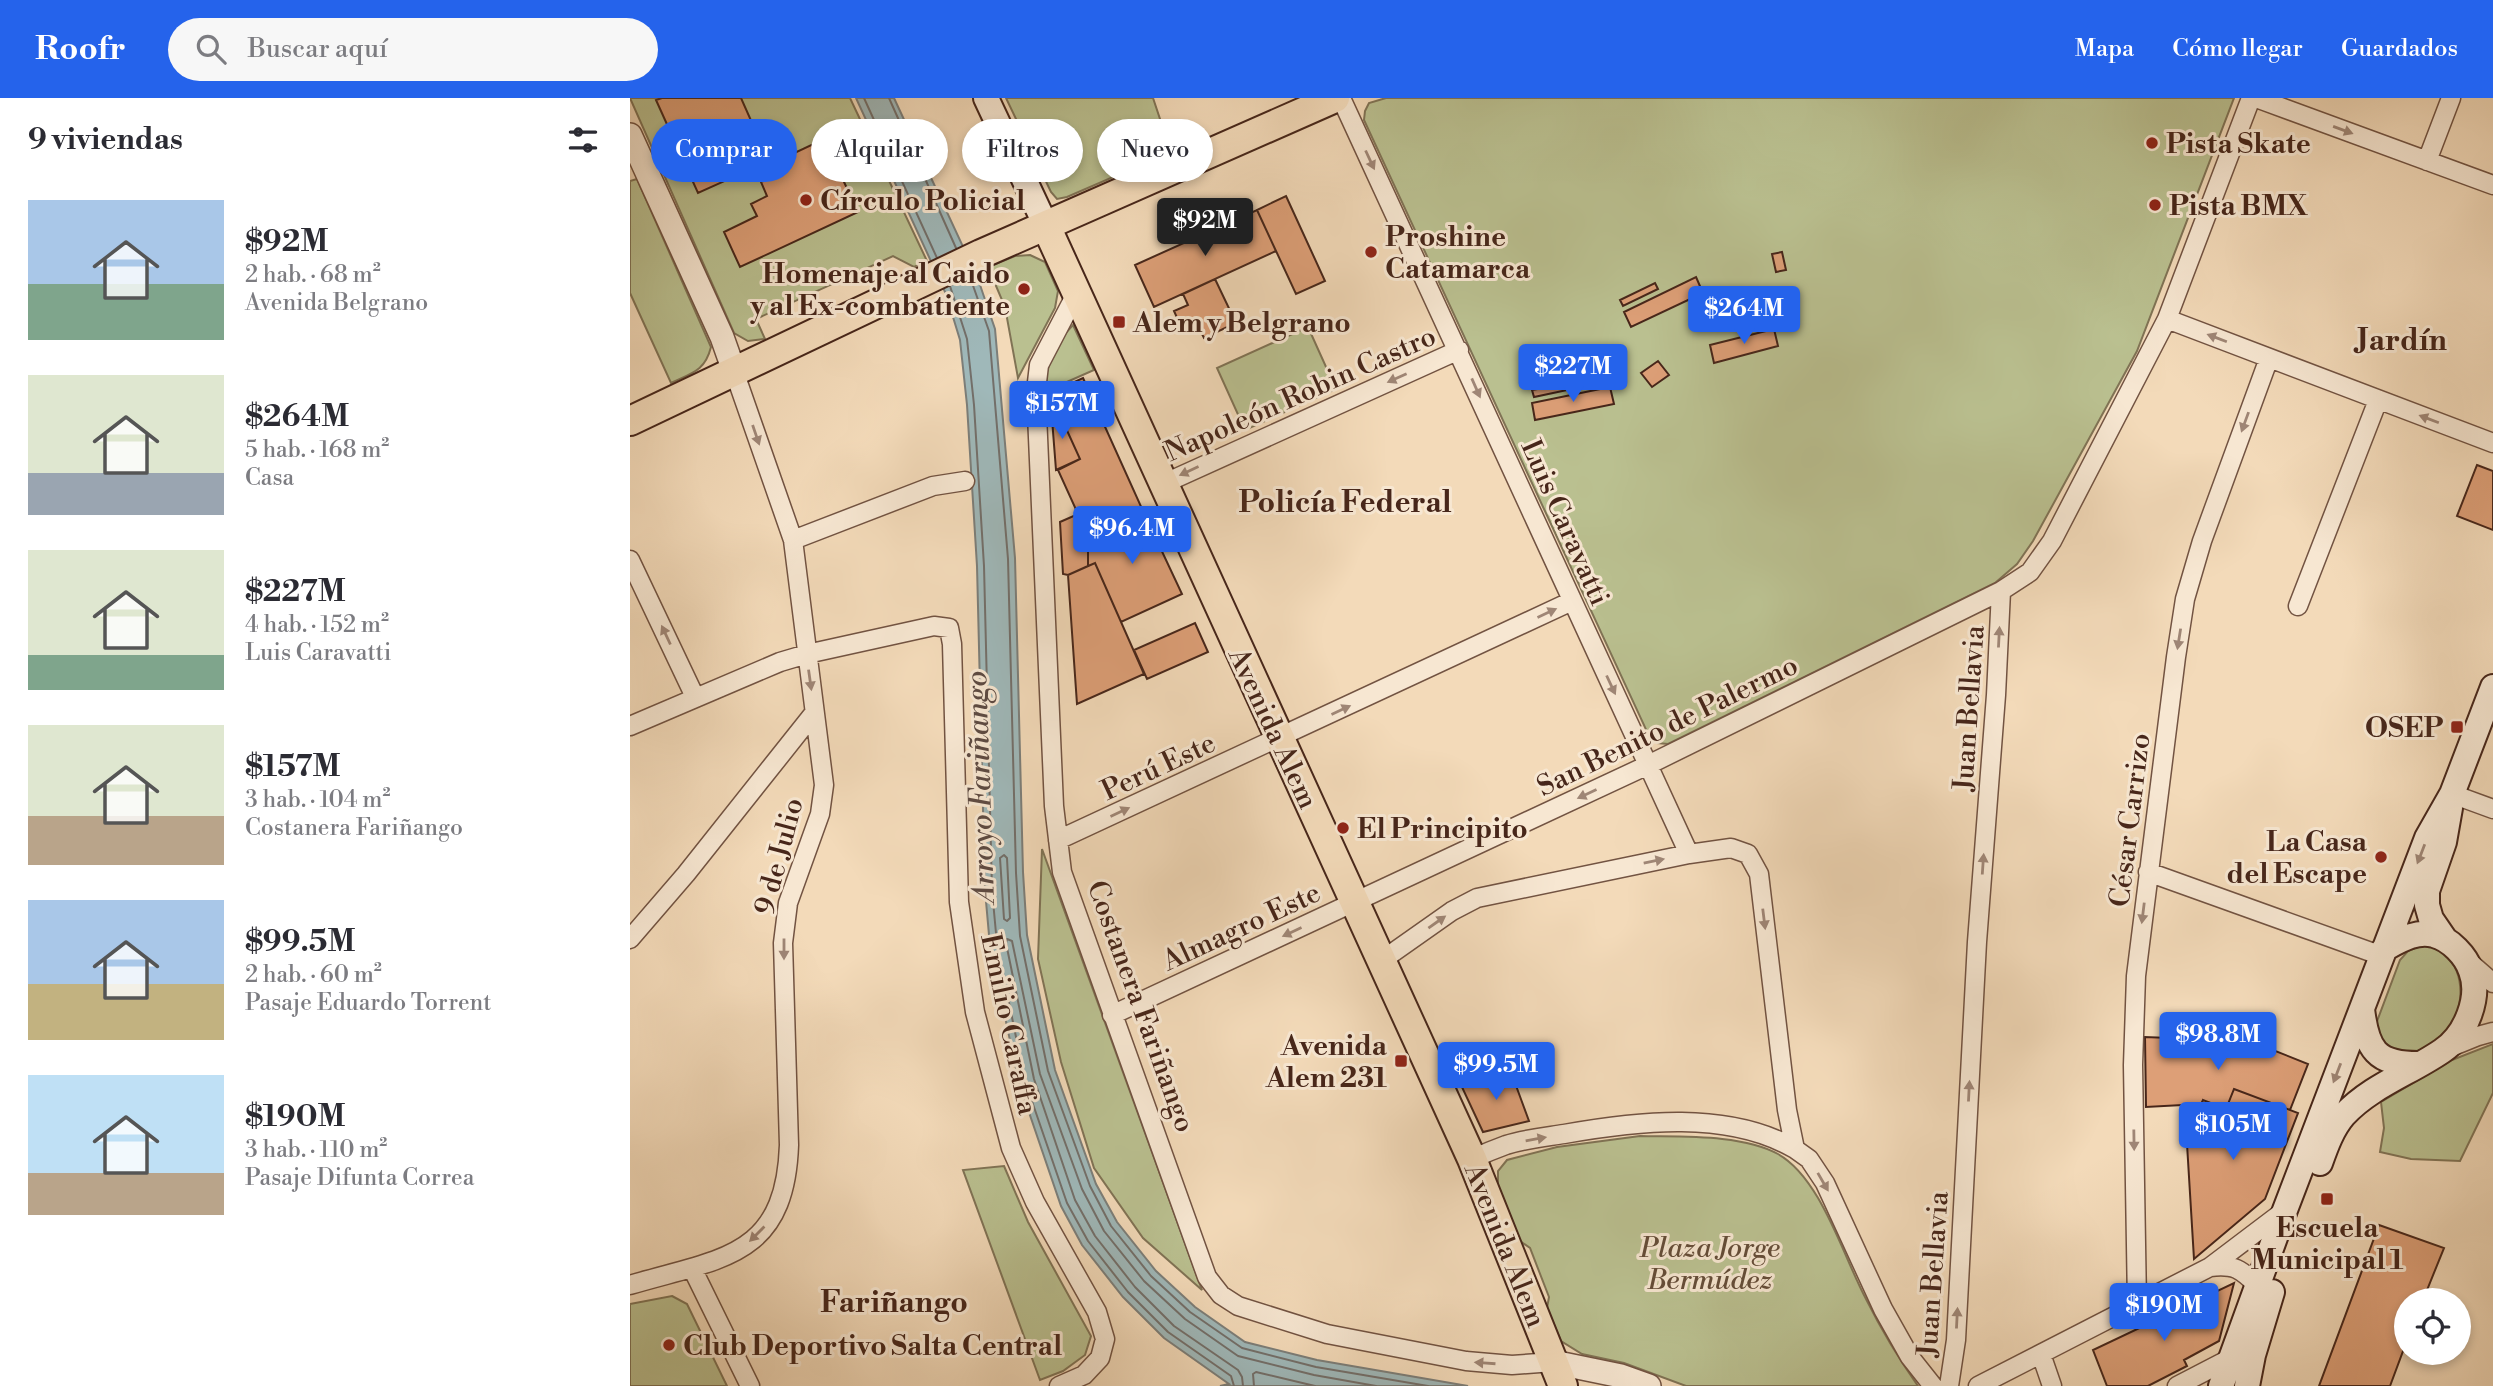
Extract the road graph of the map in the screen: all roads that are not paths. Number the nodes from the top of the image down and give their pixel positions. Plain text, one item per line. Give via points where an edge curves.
1 (986, 98) edge
2 (1335, 98) edge
3 (1341, 98) edge
4 (2253, 98) edge
5 (2451, 98) edge
6 (630, 135) edge
7 (2427, 161) junction
8 (2493, 185) edge
9 (1046, 226) junction
10 (1076, 294) junction
11 (2166, 319) junction
12 (1459, 350) junction
13 (2269, 358) junction
14 (734, 370) junction
15 (2378, 400) junction
16 (630, 421) edge
17 (2493, 443) edge
18 (965, 481) dead end
19 (1163, 484) junction
20 (793, 540) junction
21 (630, 560) edge
22 (2001, 591) junction
23 (1572, 601) junction
24 (2298, 606) dead end
25 (807, 654) junction
26 (2493, 687) edge
27 (695, 697) junction
28 (814, 713) junction
29 (630, 726) edge
30 (1279, 739) junction
31 (1648, 765) junction
32 (2452, 794) junction
33 (2493, 809) edge
34 (1058, 840) junction
35 (1689, 854) junction
36 (2148, 872) junction
37 (1354, 903) junction
38 (630, 939) edge
39 (2444, 939) junction
40 (2383, 953) junction
41 (2466, 959) junction
42 (1381, 961) junction
43 (2493, 983) edge
44 (2362, 1009) junction
45 (1112, 1015) junction
46 (2493, 1032) edge
47 (2444, 1050) junction
48 (2418, 1064) junction
49 (1795, 1149) junction
50 (1472, 1159) junction
51 (2285, 1210) junction
52 (2210, 1267) junction
53 (692, 1268) junction
54 (631, 1282) edge
55 (2258, 1286) junction
56 (2137, 1304) junction
57 (2041, 1354) junction
58 (2231, 1357) junction
59 (1558, 1374) edge
60 (750, 1386) edge
61 (1059, 1386) edge
62 (1649, 1386) edge
63 (1933, 1386) edge
64 (1949, 1386) edge
65 (1978, 1386) edge
66 (2052, 1386) edge
67 (2177, 1386) edge
68 (2221, 1386) edge
69 (2247, 1386) edge

1 - 9 main road
2 - 9 main road
3 -> 12 street, Luis Caravatti
4 -> 7 street
4 - 11 street, Juan Bellavia
5 - 7 street
6 - 14 street
7 - 8 street
9 - 10 main road, Avenida Alem
9 - 14 main road
10 - 19 main road, Avenida Alem
10 - 34 street, Costanera Fariñango via 1039,365 1036,391
13 -> 11 street
11 - 22 street, Juan Bellavia via 2052,541 2030,572
12 -> 19 street, Napoleón Robin Castro
12 -> 23 street, Luis Caravatti
13 - 15 street
13 -> 36 street, César Carrizo via 2185,598
14 - 16 main road
14 -> 20 street, 9 de Julio
17 -> 15 street
15 - 24 street
18 - 20 street via 933,486
19 - 30 main road, Avenida Alem
20 - 25 street, 9 de Julio
27 -> 21 street
22 - 31 street, San Benito de Palermo
64 -> 22 street, Juan Bellavia via 1956,1340
30 -> 23 street, Perú Este
23 -> 31 street, Luis Caravatti
25 - 27 street
25 -> 28 street, 9 de Julio
25 - 61 street, Emilio Caraffa via 934,626 949,628 959,902 975,1012 1011,1148 1035,1202 1097,1312 1105,1339 1100,1358 1084,1375
26 - 32 main road
27 - 29 street
28 - 38 street
28 -> 53 street, 9 de Julio via 824,785 820,814 788,903 783,943 788,1175 778,1210 763,1229 739,1251
34 -> 30 street, Perú Este
30 - 37 main road, Avenida Alem
31 - 35 street, Luis Caravatti
31 -> 37 street, San Benito de Palermo
32 - 33 street
32 - 39 main road via 2444,842 2427,891 2431,919
32 -> 40 main road via 2427,838
34 - 45 street, Costanera Fariñango via 1062,872
42 -> 35 street via 1477,898
35 -> 49 street via 1731,848 1748,854 1759,874
36 - 40 street
36 -> 56 street, César Carrizo via 2136,976 2133,1065
37 - 42 main road, Avenida Alem
37 -> 45 street, Almagro Este
39 - 40 main road via 2434,934 2416,935
39 - 41 main road
40 - 44 main road
41 - 43 street
41 - 47 main road via 2476,989 2473,1005
42 - 50 main road, Avenida Alem
44 - 48 main road via 2367,1037 2378,1055 2388,1062
44 -> 51 main road
59 -> 45 street, Costanera Fariñango via 1466,1362 1327,1334 1238,1306 1221,1295 1207,1277
46 - 47 street
47 - 48 main road
48 - 69 main road via 2364,1098 2343,1116 2328,1139 2267,1305
50 -> 49 street via 1532,1139 1670,1121 1753,1133
49 -> 63 street via 1825,1183 1883,1309
50 - 59 main road, Avenida Alem
51 - 52 street
51 - 55 main road
52 - 55 street via 2238,1268
52 - 56 street
53 - 54 street, 9 de Julio
53 - 60 street
55 - 58 main road
56 - 57 street
57 - 65 street
57 - 66 street
58 - 67 street
58 - 68 main road
59 - 62 street, Costanera Fariñango via 1621,1376

